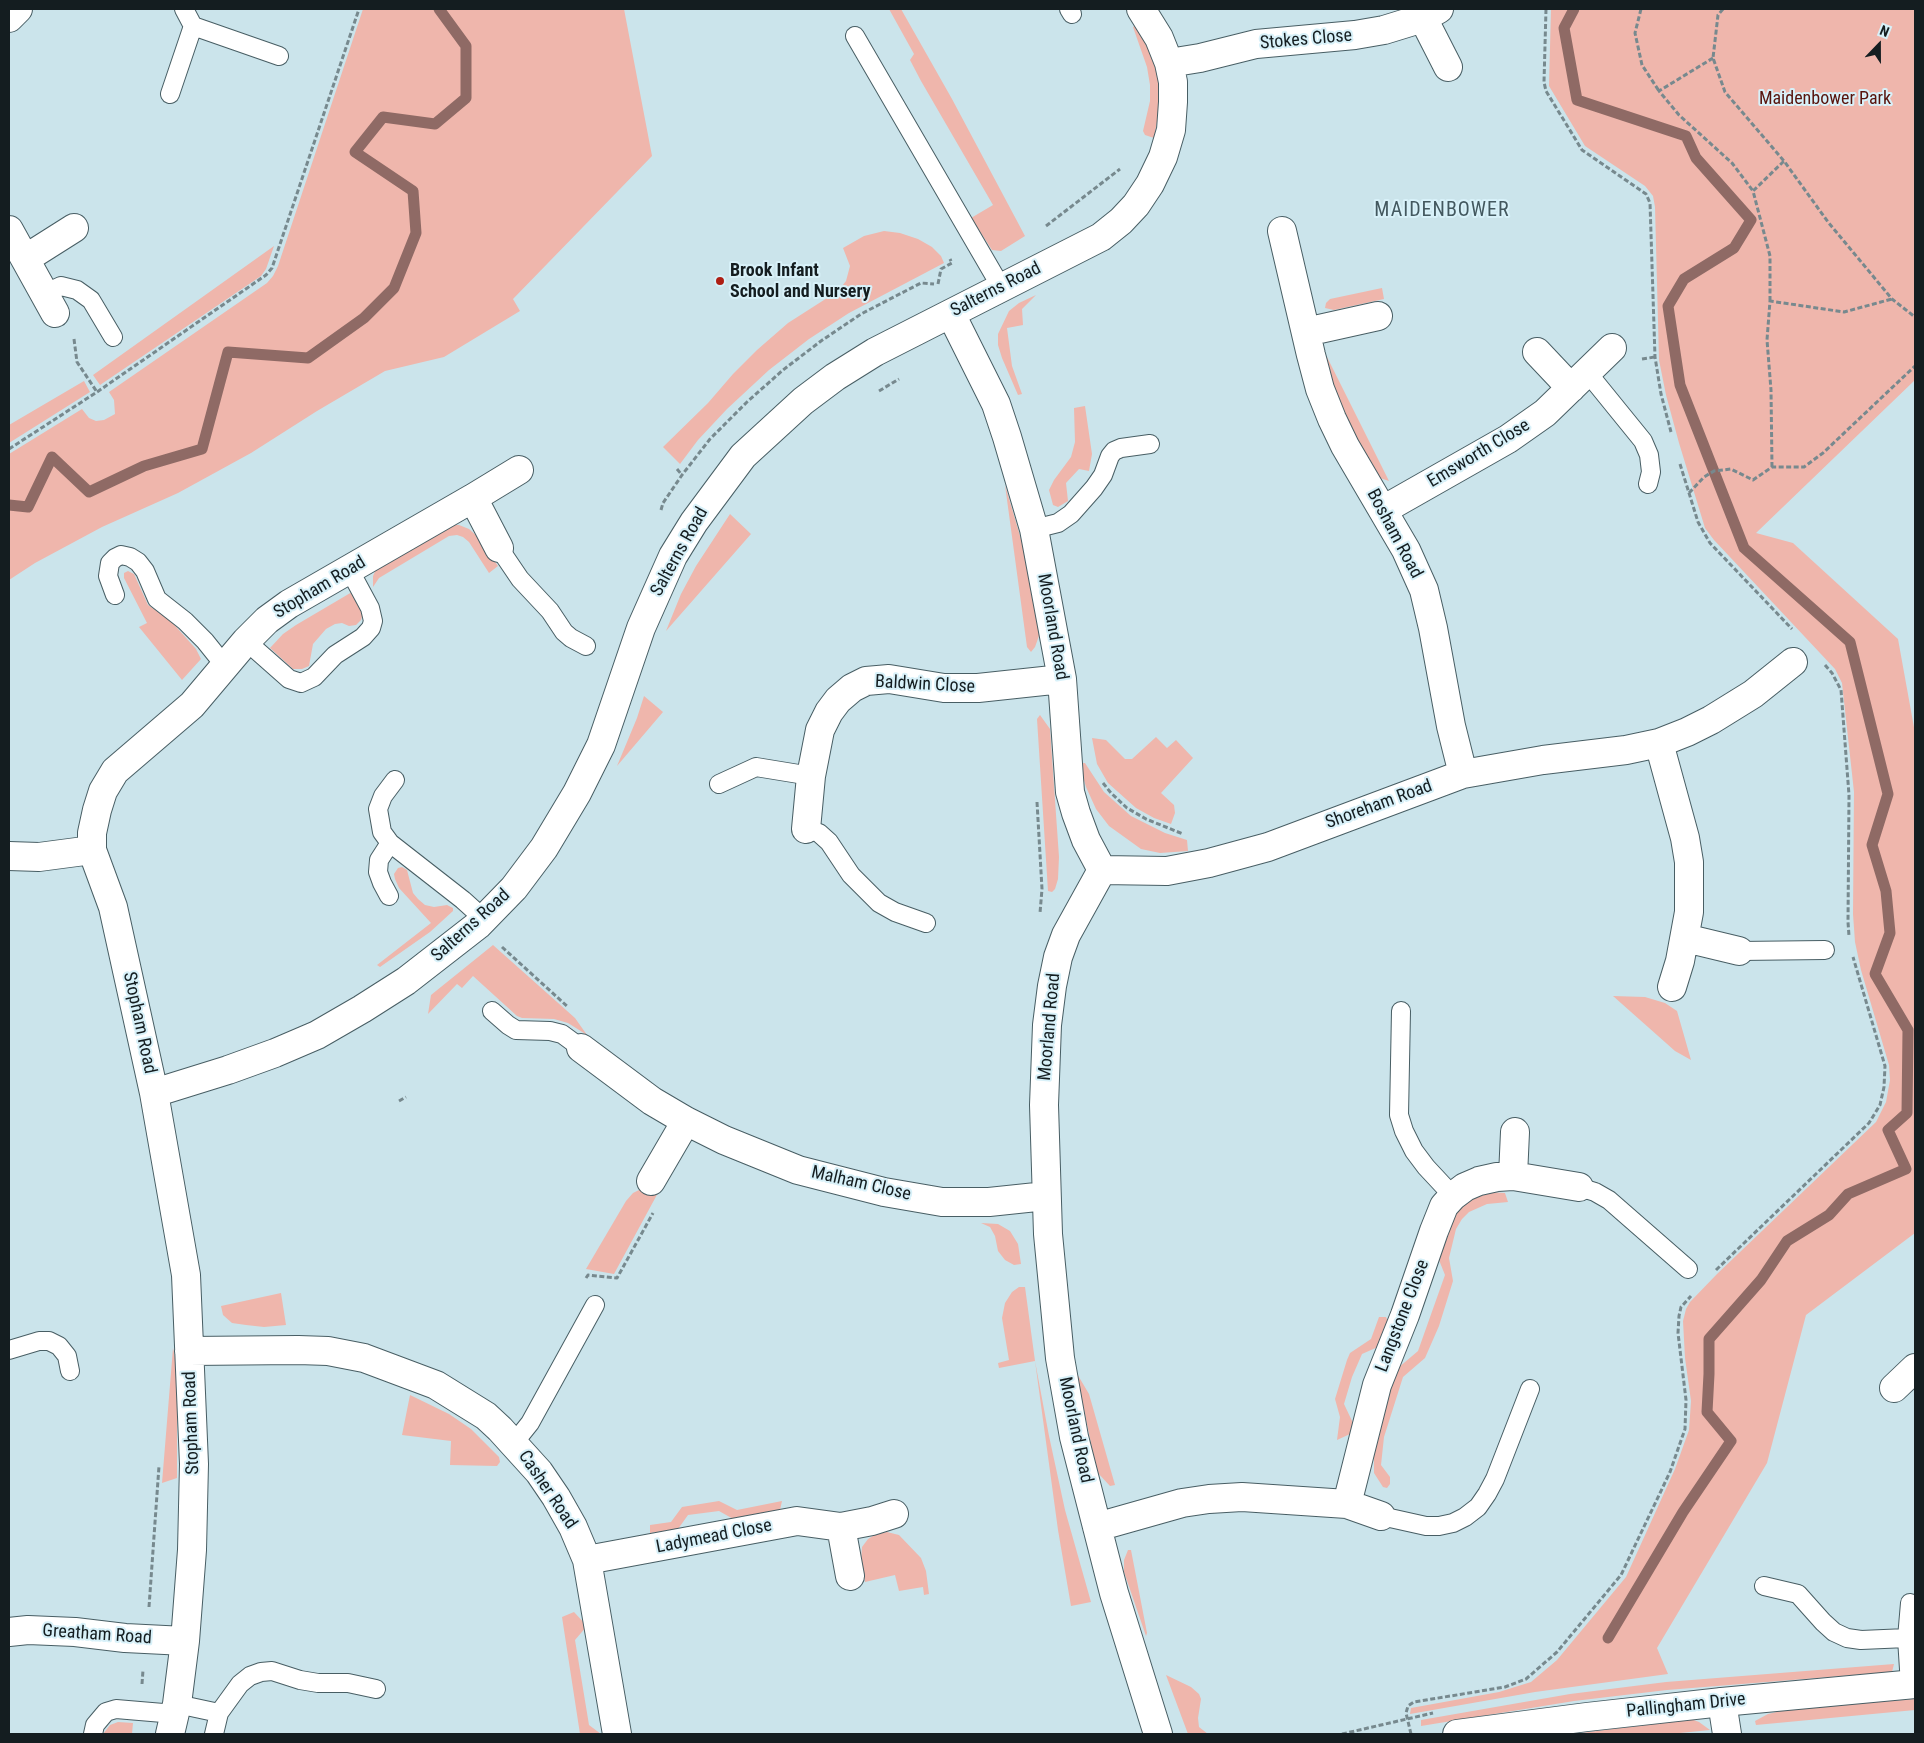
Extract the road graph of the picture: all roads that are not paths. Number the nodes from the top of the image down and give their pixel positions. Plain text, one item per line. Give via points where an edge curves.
1 (18, 9) edge
2 (184, 9) edge
3 (1141, 9) edge
4 (1431, 13) edge
5 (9, 18) edge
6 (193, 26) junction
7 (855, 36) dead end
8 (279, 56) dead end
9 (1169, 63) junction
10 (1448, 67) dead end
11 (170, 94) dead end
12 (74, 228) dead end
13 (9, 230) edge
14 (1282, 231) dead end
15 (25, 259) junction
16 (1001, 287) junction
17 (49, 304) joint
18 (951, 314) junction
19 (1378, 316) dead end
20 (1306, 332) junction
21 (113, 338) dead end
22 (1612, 348) dead end
23 (1537, 352) dead end
24 (1579, 380) junction
25 (1150, 444) dead end
26 (519, 470) dead end
27 (1648, 484) dead end
28 (473, 498) junction
29 (1383, 510) junction
30 (1034, 529) junction
31 (499, 548) joint
32 (349, 570) junction
33 (115, 595) dead end
34 (246, 641) junction
35 (586, 646) dead end
36 (1793, 662) dead end
37 (225, 666) junction
38 (1062, 679) junction
39 (1659, 743) junction
40 (1463, 774) junction
41 (811, 776) junction
42 (395, 780) dead end
43 (719, 784) dead end
44 (806, 829) joint
45 (390, 843) junction
46 (92, 850) junction
47 (9, 856) edge
48 (1102, 870) junction
49 (390, 896) dead end
50 (481, 922) junction
51 (926, 923) dead end
52 (1685, 938) junction
53 (1825, 950) dead end
54 (1739, 951) joint
55 (1672, 987) dead end
56 (492, 1011) dead end
57 (1401, 1011) dead end
58 (581, 1048) joint
59 (154, 1093) junction
60 (686, 1121) junction
61 (1516, 1132) dead end
62 (1513, 1176) junction
63 (650, 1180) dead end
64 (1579, 1187) joint
65 (1046, 1196) junction
66 (1452, 1196) junction
67 (1688, 1269) dead end
68 (595, 1305) dead end
69 (9, 1350) edge
70 (189, 1351) junction
71 (1915, 1368) edge
72 (70, 1371) dead end
73 (1894, 1388) dead end
74 (1530, 1389) dead end
75 (514, 1443) junction
76 (1347, 1504) junction
77 (894, 1514) dead end
78 (1381, 1516) joint
79 (1097, 1527) junction
80 (841, 1528) junction
81 (587, 1560) junction
82 (850, 1576) dead end
83 (1764, 1586) dead end
84 (1910, 1603) dead end
85 (9, 1632) edge
86 (1907, 1638) junction
87 (185, 1641) junction
88 (1912, 1685) edge
89 (376, 1689) dead end
90 (1722, 1702) junction
91 (219, 1713) junction
92 (174, 1717) edge
93 (93, 1734) edge
94 (214, 1734) edge
95 (617, 1734) edge
96 (1158, 1734) edge
97 (1457, 1734) edge
98 (1727, 1734) edge

1 - 5 street
2 - 6 lane
3 - 9 street, Salterns Road via 1159,38
4 - 9 street, Stokes Close via 1355,36 1256,44
4 - 10 street
6 - 8 lane
6 - 11 lane
7 - 16 lane
9 - 16 street, Salterns Road via 1173,82 1170,130 1163,157 1136,205 1101,237
12 - 15 street
13 - 15 street
14 - 20 street, Bosham Road
15 - 17 street
16 - 18 street, Salterns Road
17 - 21 lane via 61,286 77,290 91,300
18 - 30 street, Moorland Road via 996,404
18 - 50 street, Salterns Road via 875,352 835,377 769,430 743,456 694,522 656,592 600,745 577,793 544,848 514,888
19 - 20 street
20 - 29 street, Bosham Road via 1320,389 1332,419
22 - 24 street, Emsworth Close
23 - 24 street
24 - 27 lane via 1643,441 1651,472
24 - 29 street, Emsworth Close via 1545,413 1508,440
25 - 30 lane via 1114,451 1103,475 1071,514 1058,523
26 - 28 street, Stopham Road
28 - 31 street
28 - 32 street, Stopham Road
29 - 40 street, Bosham Road via 1424,590
30 - 38 street, Moorland Road
31 - 35 lane via 564,632
32 - 34 street, Stopham Road via 289,604
32 - 34 lane via 370,608 371,628 363,637 343,648 314,677 301,683 289,680
33 - 37 lane via 108,576 110,563 122,555 130,557 144,571 157,599 196,632
34 - 37 street, Stopham Road
36 - 39 street, Shoreham Road via 1753,694 1711,720
37 - 46 street, Stopham Road via 192,705 115,771 103,791 97,810
38 - 41 street, Baldwin Close via 978,688 944,688 889,679 866,681 852,688 828,712 820,730
38 - 48 street, Moorland Road via 1070,792 1086,840
39 - 40 street, Shoreham Road
39 - 52 street via 1689,862 1689,912
40 - 48 street, Shoreham Road via 1268,847 1209,863 1167,871
41 - 43 lane via 756,767
41 - 44 street, Baldwin Close
42 - 45 lane via 378,809 382,832
44 - 51 lane via 819,833 830,842 851,875 879,903
45 - 49 lane via 379,860 378,872
45 - 50 lane via 463,900
46 - 47 street via 39,858
46 - 59 street, Stopham Road via 113,907
48 - 65 street, Moorland Road via 1066,935 1052,986 1044,1105
50 - 59 street, Salterns Road via 406,981 316,1035 228,1070
52 - 54 street
52 - 55 street
53 - 54 lane
56 - 58 lane via 516,1030 562,1034
57 - 66 lane via 1400,1116 1404,1131 1414,1151
58 - 60 street, Malham Close via 652,1101
59 - 70 street, Stopham Road via 186,1275
60 - 63 street
60 - 65 street, Malham Close via 798,1170 884,1192 942,1202 989,1202
61 - 62 street
62 - 64 street, Langstone Close
62 - 66 street, Langstone Close via 1479,1181
64 - 67 lane via 1609,1200
65 - 79 street, Moorland Road via 1060,1358 1074,1436
66 - 76 street, Langstone Close via 1439,1216 1377,1385
68 - 75 lane via 530,1423
69 - 72 lane via 49,1341 59,1346 67,1356
70 - 75 street, Casher Road via 328,1351 364,1358 436,1385 486,1416
70 - 87 street, Stopham Road via 193,1493
71 - 73 street
74 - 78 lane via 1495,1479 1478,1507 1453,1523 1439,1526
75 - 81 street, Casher Road via 556,1497
76 - 78 street
76 - 79 street via 1242,1497 1210,1499 1182,1503
77 - 80 street, Ladymead Close
79 - 96 street, Moorland Road
80 - 81 street, Ladymead Close via 797,1521
80 - 82 street
81 - 95 street, Casher Road
83 - 86 lane via 1798,1594 1834,1632 1847,1638
84 - 86 lane
85 - 87 street, Greatham Road via 75,1632
86 - 88 lane
87 - 92 street, Stopham Road
88 - 90 street, Pallingham Drive
89 - 91 lane via 348,1683 318,1683 261,1672 240,1684
90 - 97 street, Pallingham Drive
90 - 98 street
91 - 92 lane
91 - 94 lane
92 - 93 lane via 139,1711 106,1712 95,1725

